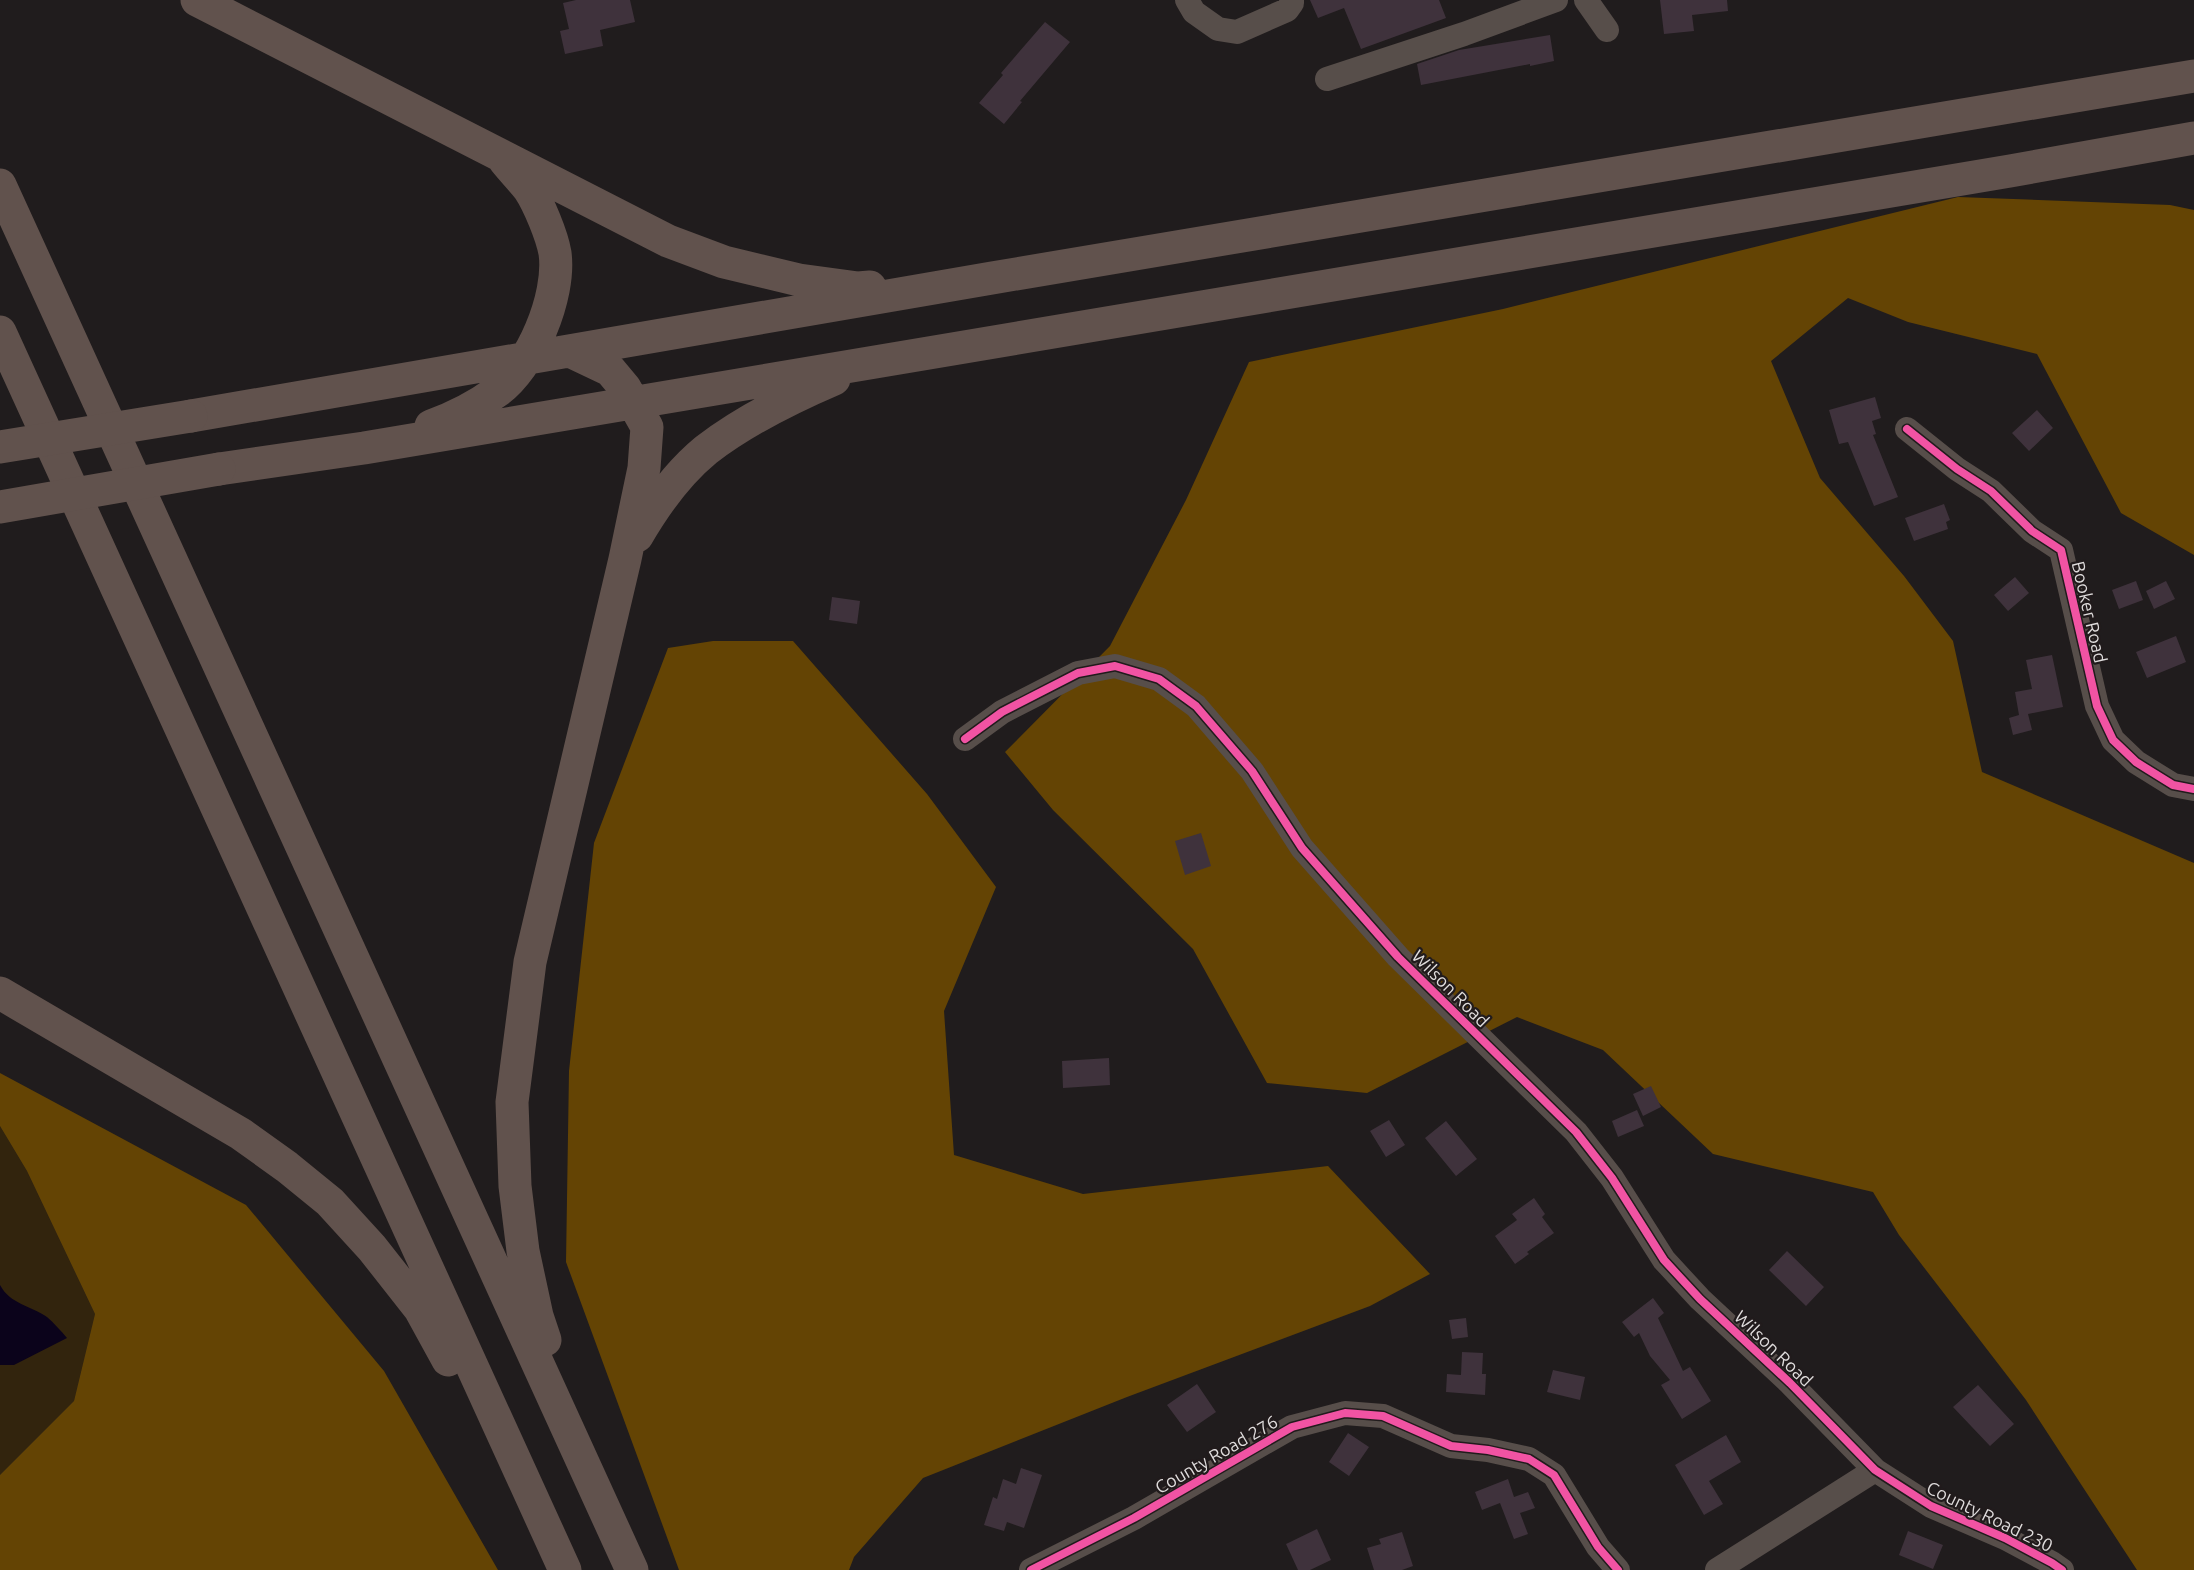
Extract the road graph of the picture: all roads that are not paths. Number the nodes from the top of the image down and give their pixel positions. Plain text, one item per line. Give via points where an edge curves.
1 (197, 0) edge
2 (1187, 0) edge
3 (1292, 0) edge
4 (1556, 0) edge
5 (1586, 0) edge
6 (1607, 30) dead end
7 (2194, 66) edge
8 (2194, 76) edge
9 (1327, 79) dead end
10 (2146, 84) junction
11 (2194, 138) edge
12 (498, 153) junction
13 (2194, 161) edge
14 (2010, 171) junction
15 (0, 185) edge
16 (992, 278) junction
17 (0, 332) edge
18 (570, 351) junction
19 (527, 358) junction
20 (881, 359) junction
21 (634, 402) junction
22 (1907, 429) dead end
23 (0, 447) edge
24 (364, 448) junction
25 (0, 507) edge
26 (625, 559) junction
27 (965, 739) dead end
28 (2194, 789) edge
29 (0, 993) edge
30 (1875, 1470) junction
31 (587, 1471) junction
32 (534, 1504) junction
33 (565, 1570) edge
34 (632, 1570) edge
35 (1031, 1570) edge
36 (1618, 1570) edge
37 (1717, 1570) edge
38 (2062, 1570) edge

1 - 12 highway
2 - 3 street via 1194,12 1218,29 1237,32 1287,10
4 - 9 street
5 - 6 street
7 - 10 highway
8 - 10 highway
10 - 16 highway
11 - 14 highway
12 - 16 highway via 668,241 724,262 799,280 858,288
12 - 19 highway via 530,191 555,253 553,293
13 - 14 highway
14 - 20 highway
15 - 31 highway
16 - 18 highway
17 - 32 highway
18 - 19 highway
18 - 21 highway via 610,370
19 - 23 highway, bridge
19 - 24 highway via 498,391 474,405 434,426
20 - 21 highway
20 - 26 highway via 796,397 706,450 675,481 648,517
21 - 24 highway
21 - 26 highway via 647,428 644,468
22 - 28 street, Booker Road via 1991,491 2032,531 2061,550 2097,706 2114,740 2145,768 2173,784
24 - 25 highway, bridge
26 - 31 highway via 530,962 512,1102 515,1186 523,1251 537,1316
27 - 30 street, Wilson Road via 1002,712 1078,673 1114,666 1159,679 1196,706 1252,771 1302,848 1391,949 1575,1132 1612,1178 1664,1260
29 - 32 highway via 241,1134 330,1202 420,1309
30 - 37 street
30 - 38 street, County Road 230 via 1930,1506 2005,1539
31 - 34 highway
32 - 33 highway
35 - 36 street, County Road 276 via 1134,1518 1292,1427 1345,1413 1383,1416 1451,1446 1529,1459 1554,1475 1598,1547

